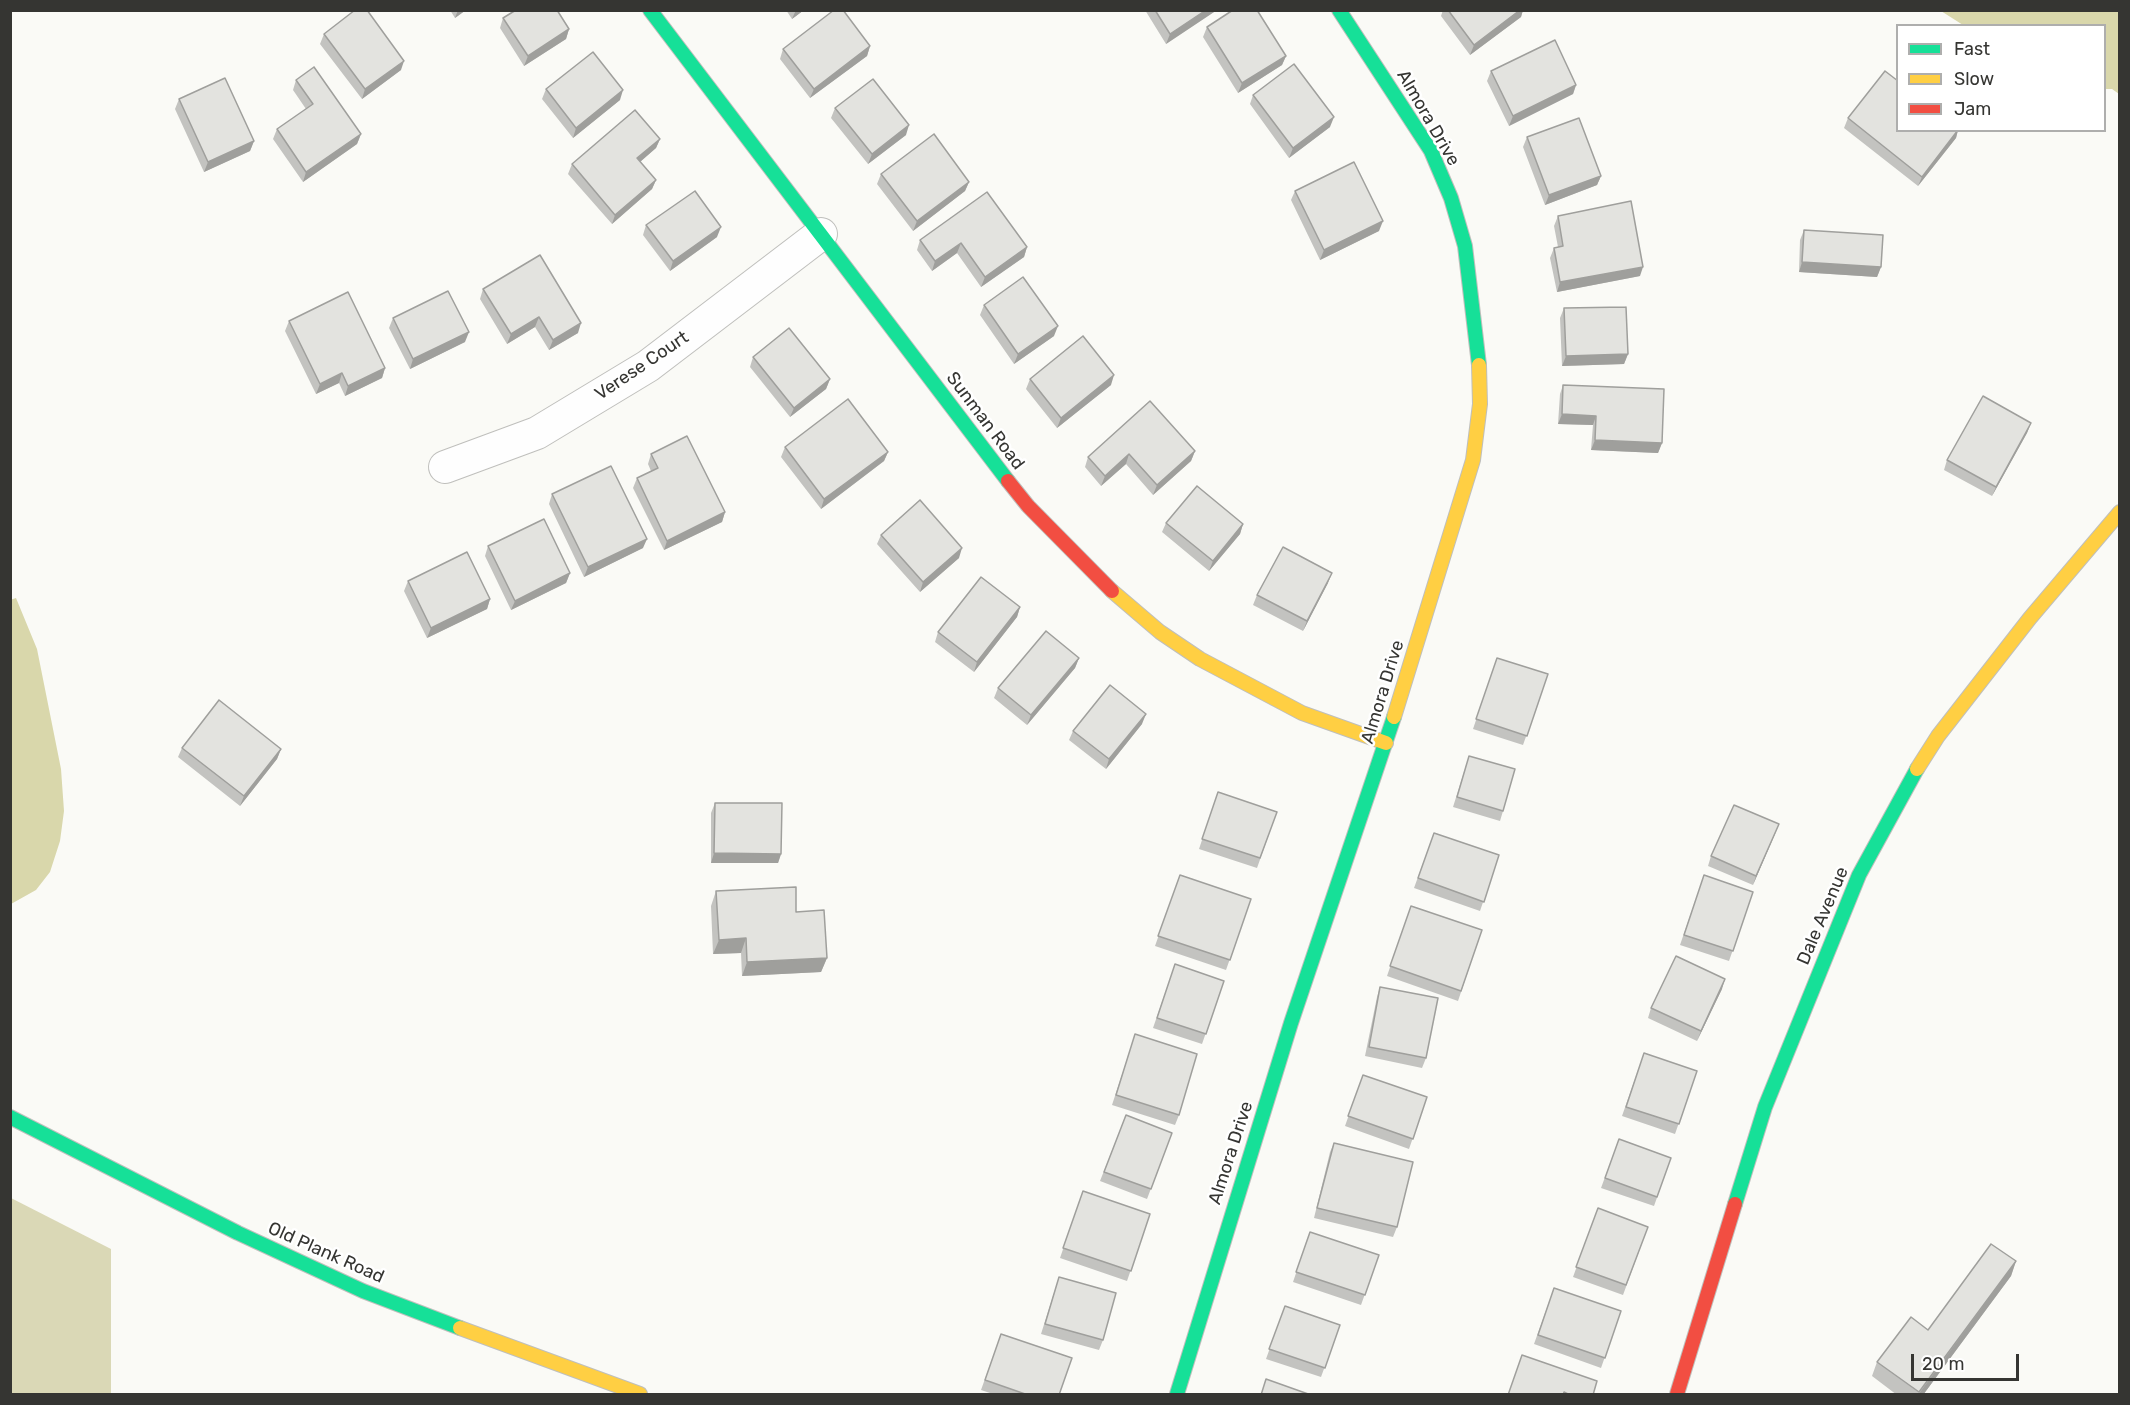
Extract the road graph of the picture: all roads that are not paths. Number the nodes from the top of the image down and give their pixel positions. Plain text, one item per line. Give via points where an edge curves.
1 (650, 10) edge
2 (1339, 10) edge
3 (822, 234) junction
4 (445, 467) dead end
5 (2120, 512) edge
6 (1386, 743) junction
7 (10, 1117) edge
8 (640, 1395) edge
9 (1177, 1395) edge
10 (1677, 1395) edge

1 - 3 street, Sunman Road
2 - 6 street, Almora Drive via 1431,151 1451,198 1465,246 1479,354 1480,404 1473,460
3 - 4 street, Verese Court via 648,366 537,433
3 - 6 street, Sunman Road via 1002,475 1118,597 1160,632 1200,658 1302,713
5 - 10 street, Dale Avenue via 2030,618 1938,736 1864,866 1766,1107
6 - 9 street, Almora Drive via 1291,1023
7 - 8 street, Old Plank Road via 238,1233 363,1291

